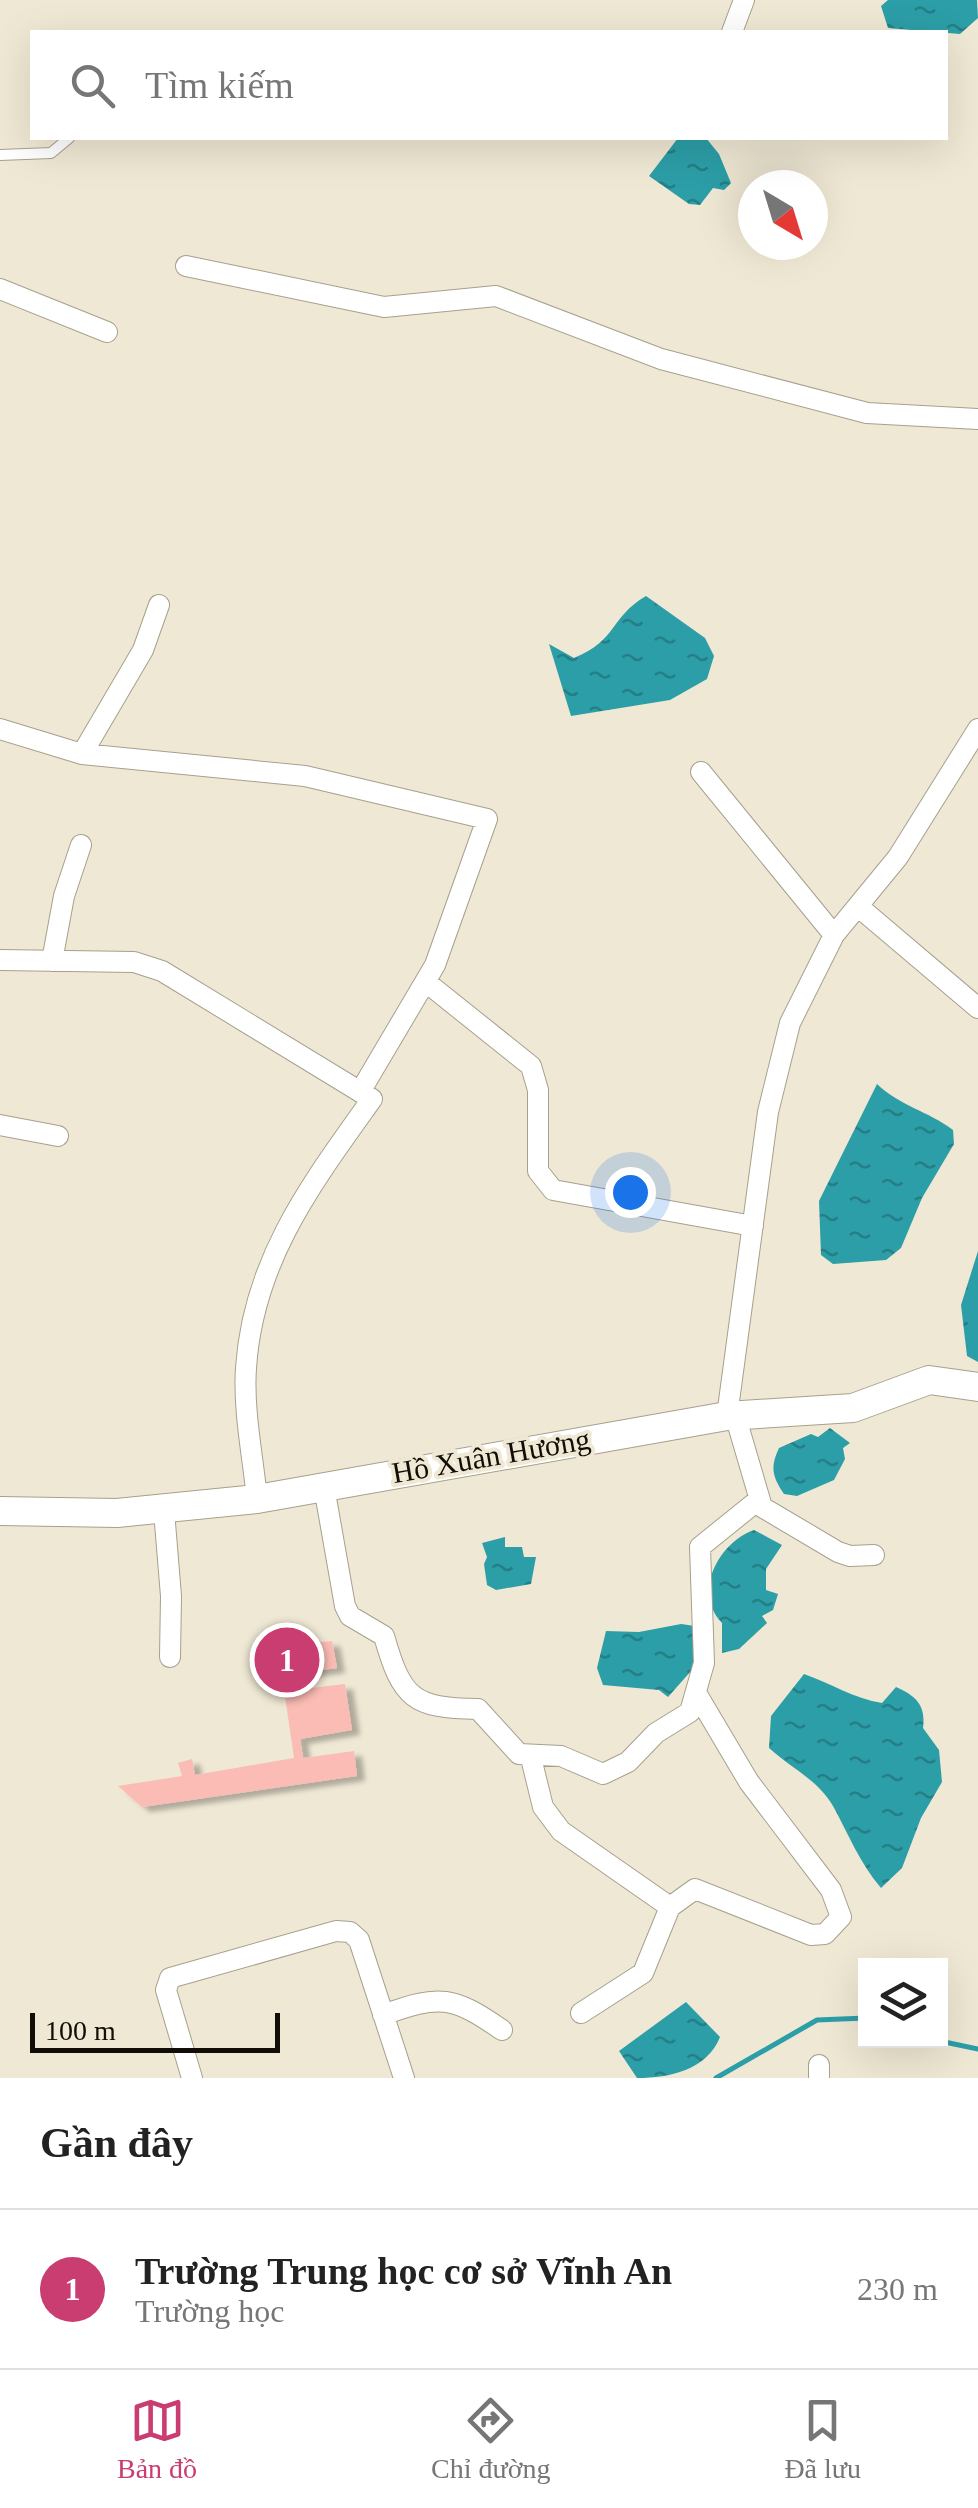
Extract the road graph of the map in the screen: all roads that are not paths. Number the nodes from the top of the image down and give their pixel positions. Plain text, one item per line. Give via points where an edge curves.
1 (744, 0) edge
2 (733, 30) edge
3 (67, 140) edge
4 (0, 155) edge
5 (186, 266) dead end
6 (0, 289) edge
7 (107, 332) dead end
8 (978, 419) edge
9 (160, 605) dead end
10 (0, 729) edge
11 (978, 729) edge
12 (82, 754) junction
13 (701, 772) dead end
14 (81, 846) dead end
15 (860, 908) junction
16 (834, 936) junction
17 (0, 960) edge
18 (52, 961) junction
19 (426, 982) junction
20 (978, 1008) edge
21 (360, 1092) junction
22 (0, 1125) edge
23 (58, 1136) dead end
24 (754, 1226) junction
25 (978, 1387) edge
26 (731, 1415) junction
27 (324, 1487) junction
28 (257, 1500) junction
29 (757, 1501) junction
30 (0, 1511) edge
31 (164, 1511) junction
32 (874, 1555) dead end
33 (170, 1657) dead end
34 (698, 1696) junction
35 (531, 1758) junction
36 (670, 1907) junction
37 (580, 2012) dead end
38 (383, 2015) junction
39 (502, 2030) dead end
40 (192, 2078) edge
41 (404, 2078) edge

1 - 2 street
3 - 4 lane via 50,153
5 - 8 street via 384,307 496,296 661,359 867,412
6 - 7 street
9 - 12 street via 144,650
10 - 12 street
11 - 15 street
12 - 19 street via 305,776 482,815 489,825
13 - 16 street
14 - 18 street
15 - 16 street
15 - 20 street
16 - 24 street via 790,1023 768,1112
17 - 18 street
18 - 21 street via 134,962 162,971
19 - 21 street
19 - 24 street via 531,1066 538,1090 538,1171 553,1190
21 - 28 street via 372,1099 294,1210 276,1246 250,1335 246,1371
22 - 23 street
24 - 26 street
25 - 26 street, Hồ Xuân Hương via 928,1380 854,1408
26 - 27 street, Hồ Xuân Hương
26 - 29 street
27 - 28 street, Hồ Xuân Hương
27 - 35 street via 344,1606 384,1636 406,1694 443,1710 478,1709 519,1754
28 - 31 street, Hồ Xuân Hương
29 - 32 street via 838,1552
29 - 34 street via 700,1547 704,1663
30 - 31 street, Hồ Xuân Hương
31 - 33 street
34 - 35 street via 690,1712 603,1774 561,1756
34 - 36 street via 750,1782 831,1890 841,1917 826,1934 811,1935 702,1890
35 - 36 street via 544,1807 561,1830
36 - 37 street via 643,1973
38 - 39 street via 424,2000 452,2000
38 - 40 street via 359,1940 350,1932 183,1971 170,1978 166,1990
38 - 41 street

